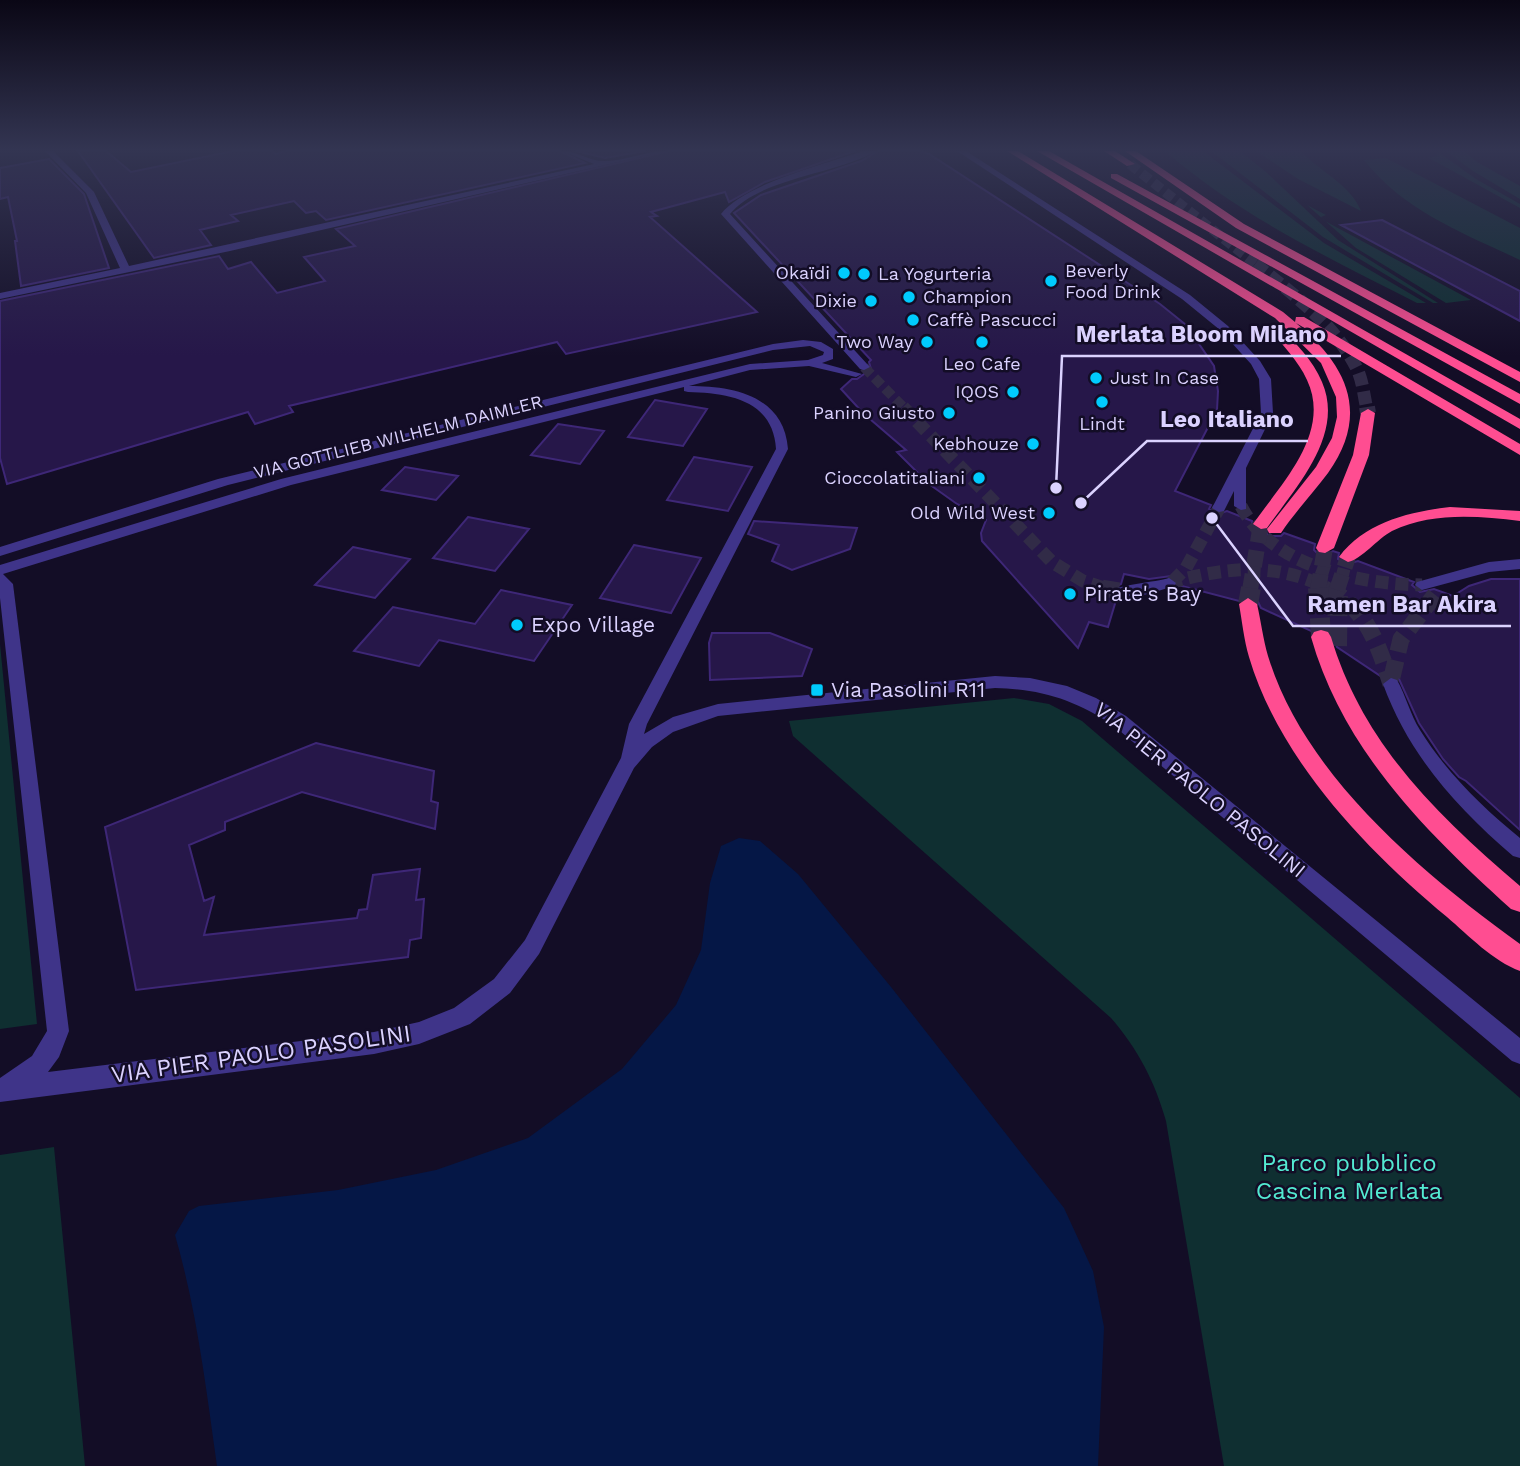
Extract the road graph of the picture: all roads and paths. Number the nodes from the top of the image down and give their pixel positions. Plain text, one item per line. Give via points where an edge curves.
1 (102, 219) edge
2 (353, 219) edge
3 (728, 219) edge
4 (1066, 219) edge
5 (1107, 219) edge
6 (1127, 219) edge
7 (1128, 219) edge
8 (1161, 219) edge
9 (1193, 219) edge
10 (1229, 219) edge
11 (126, 270) junction
12 (0, 296) edge
13 (819, 320) junction
14 (786, 345) junction
15 (809, 363) junction
16 (1520, 378) edge
17 (654, 390) junction
18 (1520, 400) edge
19 (1368, 413) tunnel mouth
20 (1520, 425) edge
21 (1520, 450) edge
22 (1241, 467) junction
23 (1241, 506) tunnel mouth
24 (1219, 508) tunnel mouth
25 (1520, 516) edge
26 (1261, 524) tunnel mouth
27 (1275, 529) tunnel mouth
28 (1325, 548) tunnel mouth
29 (0, 552) edge
30 (1348, 557) tunnel mouth
31 (1520, 565) edge
32 (0, 570) edge
33 (1471, 572) junction
34 (0, 578) edge
35 (1169, 583) tunnel mouth
36 (1422, 584) tunnel mouth
37 (1119, 591) tunnel mouth
38 (1438, 591) tunnel mouth
39 (1248, 604) tunnel mouth
40 (1329, 642) tunnel mouth
41 (1391, 684) tunnel mouth
42 (628, 760) junction
43 (1520, 850) edge
44 (1520, 901) edge
45 (1520, 959) edge
46 (1520, 1053) edge
47 (1, 1090) edge

1 - 11 street
2 - 11 street
3 - 13 street
4 - 22 street via 1186,297 1244,348 1265,379 1267,413
5 - 26 highway via 1248,306 1308,365 1322,398 1316,443
6 - 27 highway via 1279,315 1311,342 1332,368 1345,406 1342,432 1328,462
7 - 21 highway
8 - 20 highway
9 - 18 highway
10 - 16 highway
11 - 12 street
13 - 14 street via 821,330 815,336
13 - 15 street, VIA GOTTLIEB WILHELM DAIMLER via 860,370
14 - 15 street via 817,343 829,351 824,360
14 - 29 street, VIA GOTTLIEB WILHELM DAIMLER via 222,482
15 - 17 street, VIA GOTTLIEB WILHELM DAIMLER via 750,367
17 - 32 street, VIA GOTTLIEB WILHELM DAIMLER via 286,482
17 - 42 street, VIA PIER PAOLO PASOLINI via 697,388 743,396 772,414 783,437 782,449 638,724
19 - 28 highway via 1361,456
22 - 23 street
22 - 24 street
25 - 30 highway via 1424,515 1384,527
31 - 33 street
33 - 36 street
33 - 38 street
34 - 47 street via 6,584 58,1031 46,1059
35 - 37 street
39 - 45 highway via 1250,632 1266,682 1324,777 1388,849
40 - 44 highway via 1369,739 1429,816
41 - 43 street via 1414,737 1440,771
42 - 46 street, VIA PIER PAOLO PASOLINI via 669,725 718,710 995,682 1061,688 1120,721
42 - 47 street, VIA PIER PAOLO PASOLINI via 531,947 502,986 462,1016 419,1033 374,1042

